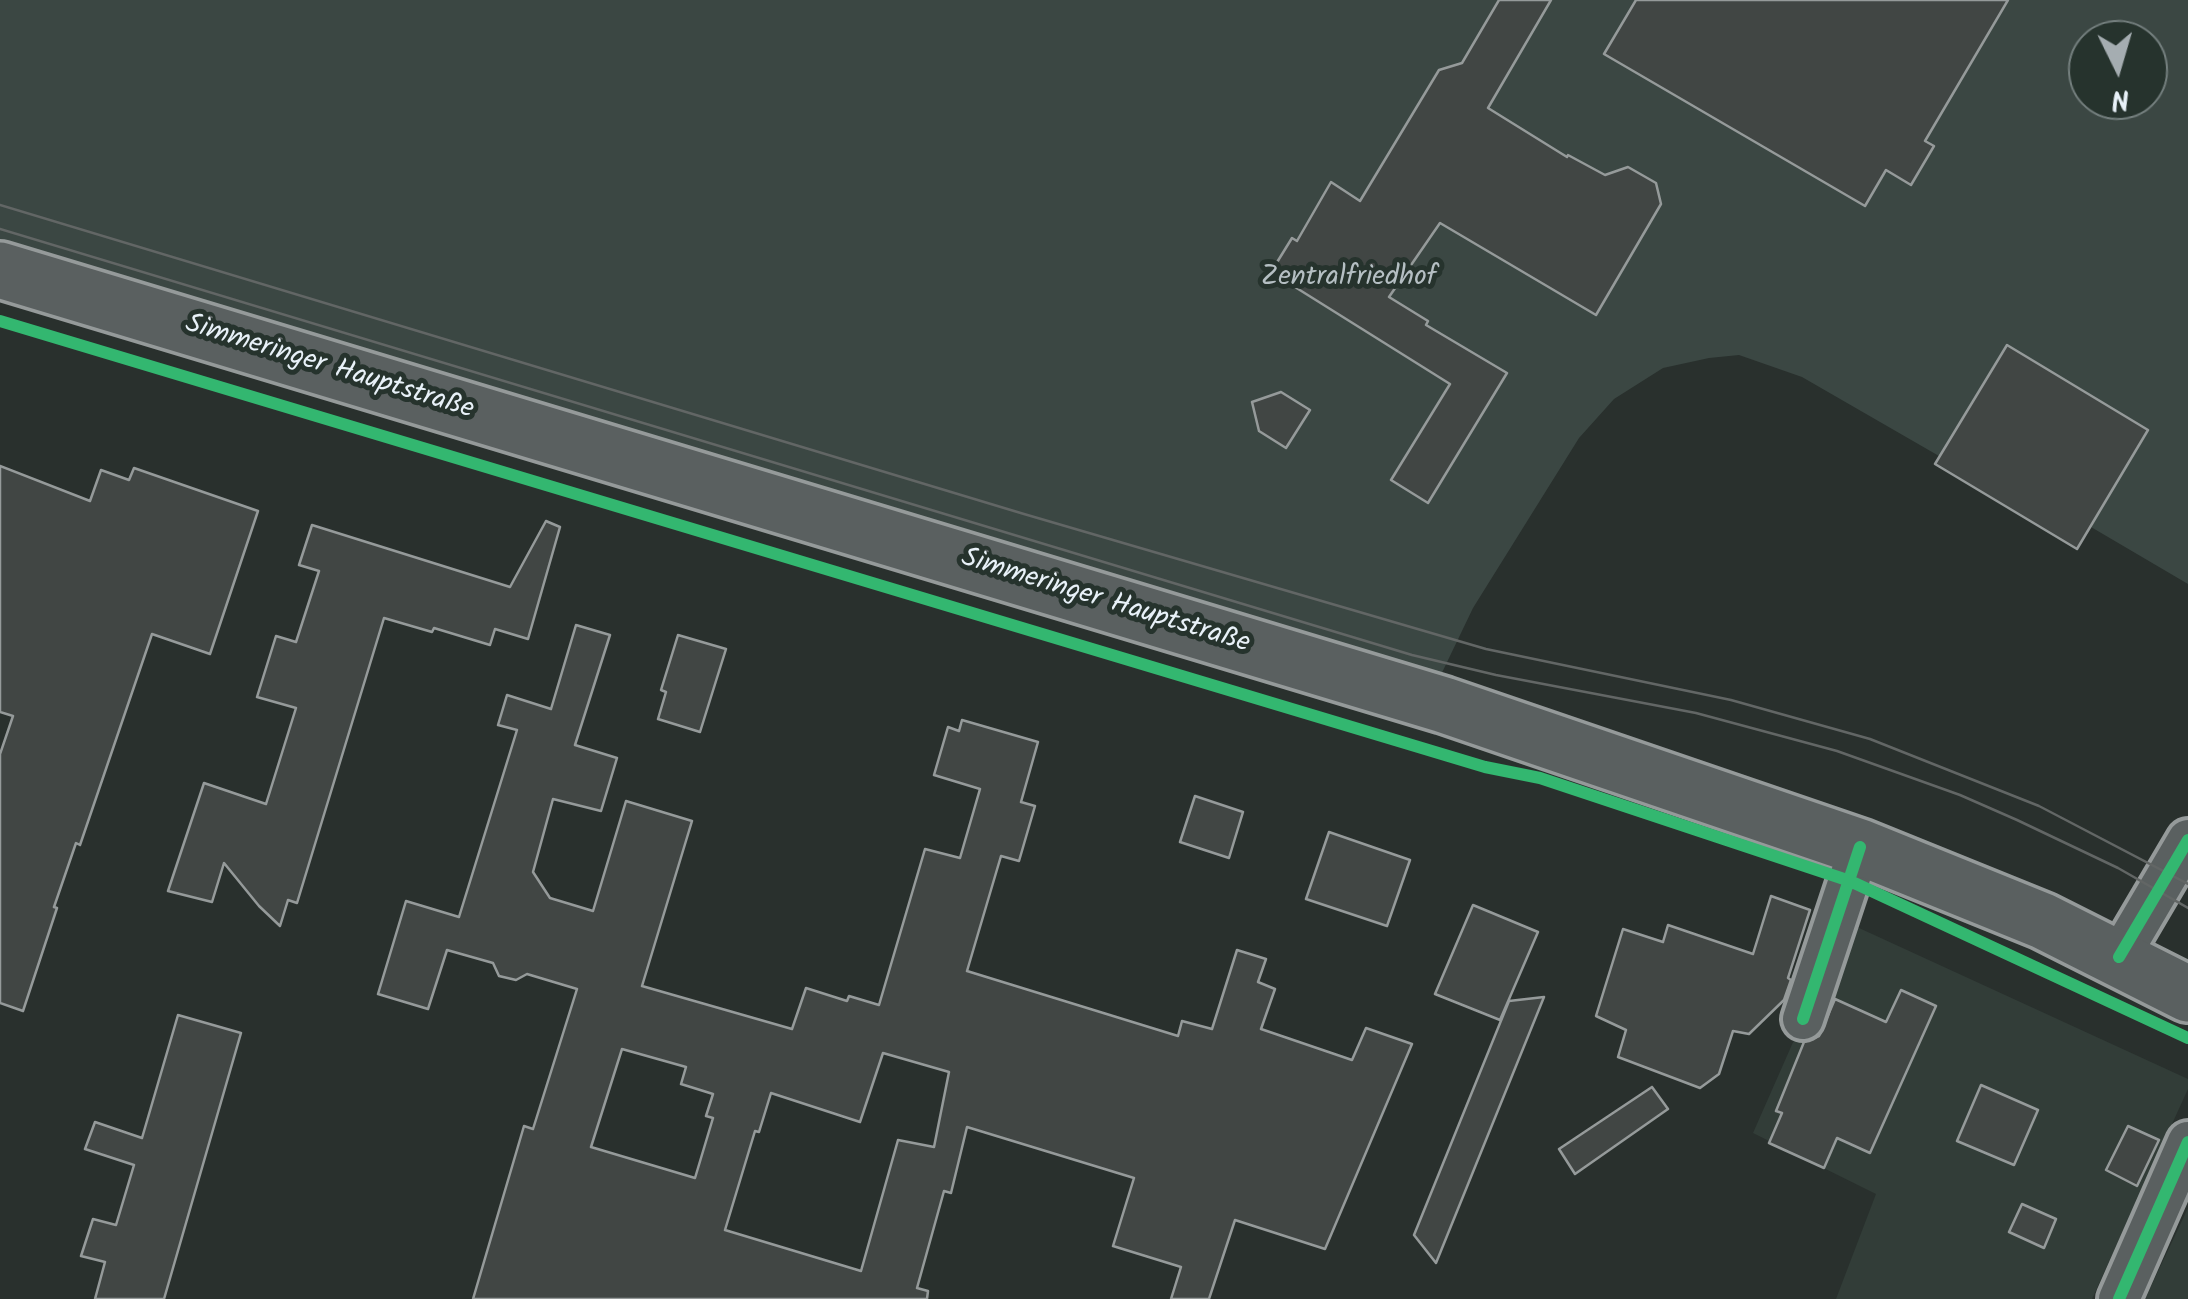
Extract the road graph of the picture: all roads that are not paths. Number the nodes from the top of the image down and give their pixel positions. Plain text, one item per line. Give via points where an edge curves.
1 (0, 270) edge
2 (2188, 840) edge
3 (1860, 847) junction
4 (2119, 957) junction
5 (2188, 994) edge
6 (1803, 1019) dead end
7 (2188, 1142) edge
8 (2119, 1299) edge

1 - 3 main road, Simmeringer Hauptstraße via 1444,705
2 - 4 street
3 - 4 main road, Simmeringer Hauptstraße
3 - 6 street
4 - 5 main road, Simmeringer Hauptstraße
7 - 8 street

